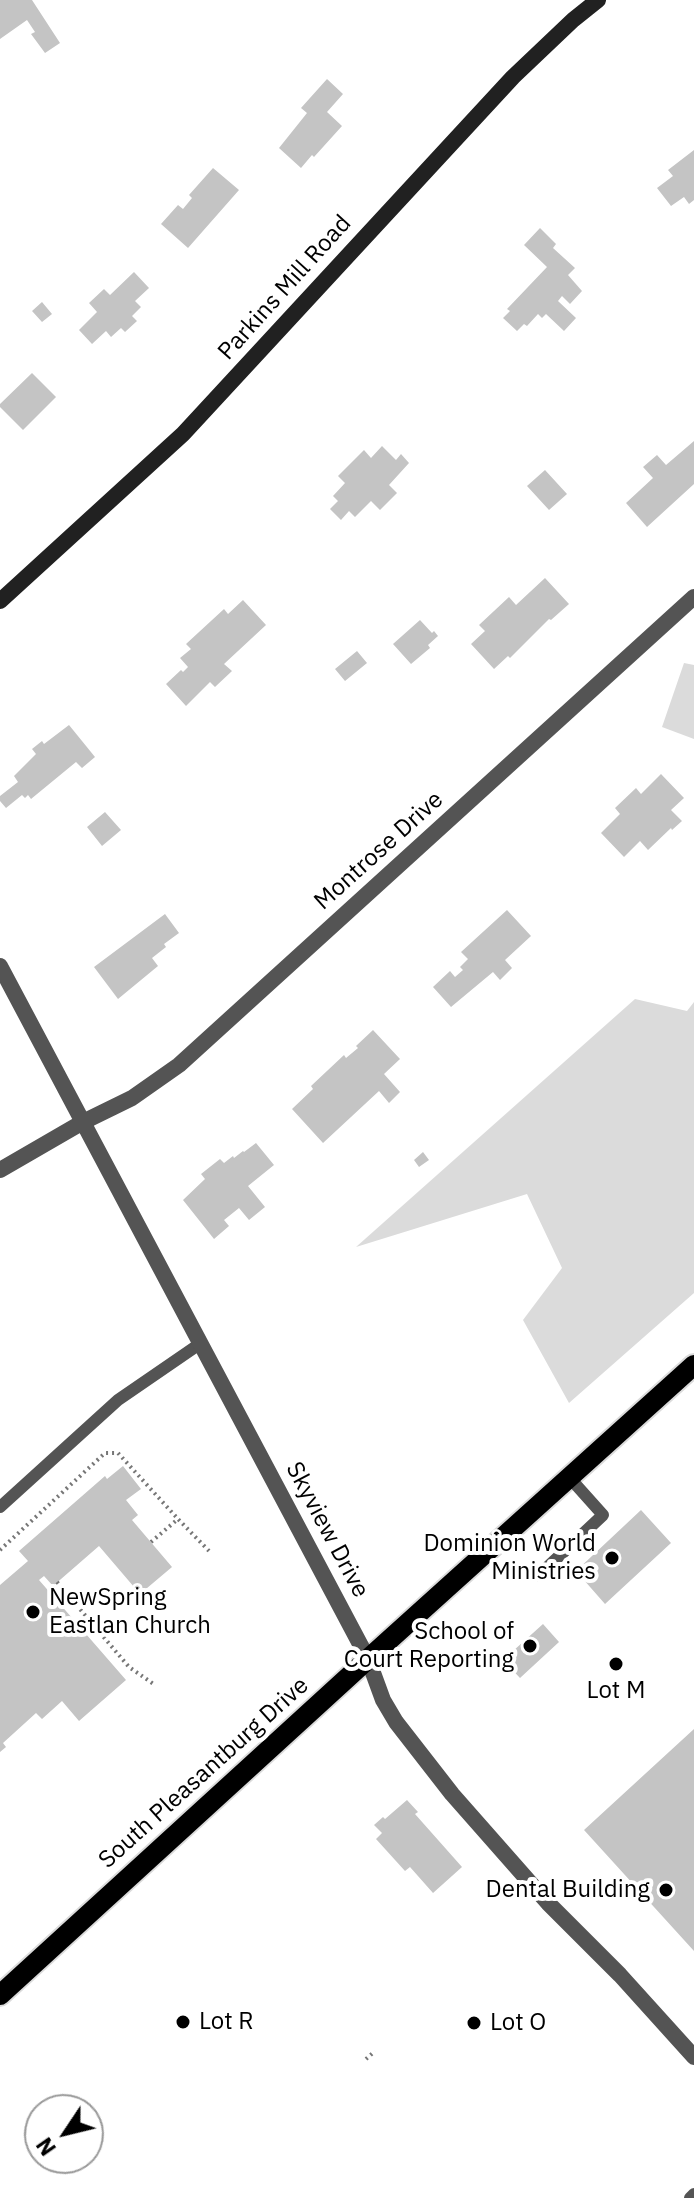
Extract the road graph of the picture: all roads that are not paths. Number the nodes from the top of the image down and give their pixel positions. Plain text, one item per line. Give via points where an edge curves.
1 (598, 0) edge
2 (694, 597) edge
3 (0, 601) edge
4 (0, 966) edge
5 (83, 1122) junction
6 (0, 1170) edge
7 (201, 1343) junction
8 (694, 1365) edge
9 (569, 1477) junction
10 (0, 1507) edge
11 (538, 1576) dead end
12 (368, 1659) junction
13 (0, 1995) edge
14 (694, 2057) edge

1 - 3 street, Parkins Mill Road via 513,77 183,434
2 - 5 street, Montrose Drive via 179,1065 132,1098
4 - 5 street, Skyview Drive
5 - 6 street, Montrose Drive
5 - 7 street, Skyview Drive
7 - 10 lane via 118,1400
7 - 12 street, Skyview Drive
8 - 9 main road, South Pleasantburg Drive
9 - 11 lane via 603,1515
9 - 12 main road, South Pleasantburg Drive
12 - 13 main road, South Pleasantburg Drive
12 - 14 street, Skyview Drive via 396,1722 452,1794

